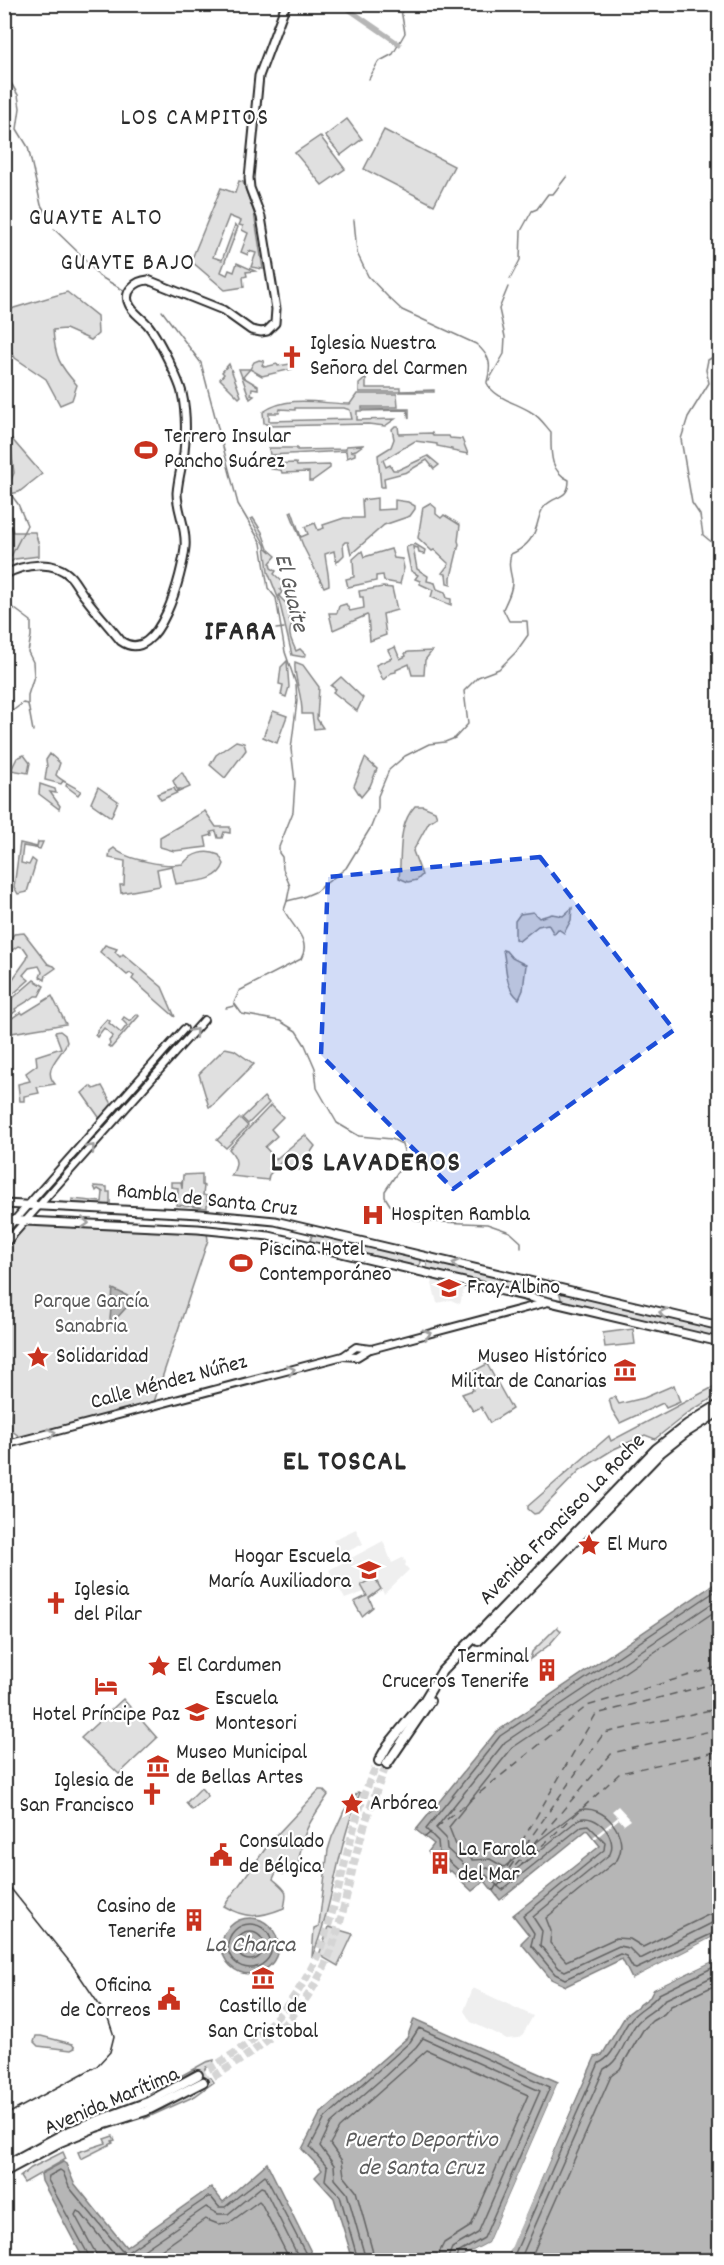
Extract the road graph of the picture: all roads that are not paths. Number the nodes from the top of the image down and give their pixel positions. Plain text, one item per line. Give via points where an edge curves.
1 (286, 4) edge
2 (4, 574) edge
3 (204, 1020) dead end
4 (184, 1029) dead end
5 (4, 1204) edge
6 (29, 1204) junction
7 (40, 1205) junction
8 (211, 1215) junction
9 (4, 1220) edge
10 (15, 1220) junction
11 (27, 1220) junction
12 (214, 1231) junction
13 (4, 1232) edge
14 (4, 1245) edge
15 (423, 1256) junction
16 (421, 1272) junction
17 (551, 1286) junction
18 (546, 1301) junction
19 (558, 1304) junction
20 (720, 1326) edge
21 (720, 1342) edge
22 (371, 1349) junction
23 (343, 1356) junction
24 (720, 1404) edge
25 (720, 1411) edge
26 (4, 1446) edge
27 (444, 1673) junction
28 (383, 1762) tunnel mouth
29 (4, 2166) edge
30 (4, 2172) edge

1 - 2 main road via 260,76 249,178 261,217 275,323 267,331 256,332 223,310 148,280 137,282 129,290 129,304 153,332 182,390 184,449 177,494 185,546 175,592 161,625 133,647 121,641 63,571 31,566
7 -> 3 street
4 - 6 street
5 - 6 main road, Rambla de Santa Cruz
6 - 7 main road, Rambla de Santa Cruz
6 - 10 street
7 - 8 main road, Rambla de Santa Cruz
7 - 11 street
8 - 12 main road
8 - 15 main road, Rambla de Santa Cruz via 282,1223
9 - 10 main road, Rambla de Santa Cruz
10 - 11 main road, Rambla de Santa Cruz
10 - 13 street
11 -> 12 main road, Rambla de Santa Cruz
11 - 14 street
12 - 16 main road, Rambla de Santa Cruz via 269,1236
15 - 16 main road
17 -> 15 main road, Rambla de Santa Cruz
16 - 18 main road, Rambla de Santa Cruz
17 - 18 main road via 544,1293
17 - 19 main road
20 -> 17 main road, Rambla de Santa Cruz
18 - 19 main road, Rambla de Santa Cruz
22 -> 18 street, Calle Méndez Núñez
19 - 21 main road, Rambla de Santa Cruz
22 - 23 street, Calle Méndez Núñez via 357,1357
22 - 23 street, Calle Méndez Núñez via 353,1346
26 -> 23 street, Calle Méndez Núñez
24 - 27 main road, Avenida Francisco La Roche via 656,1449
25 - 27 main road, Avenida Francisco La Roche via 661,1452
27 - 28 main road via 388,1745
29 - 30 main road, Avenida Marítima via 67,2132 148,2103 200,2078 146,2111 60,2142

